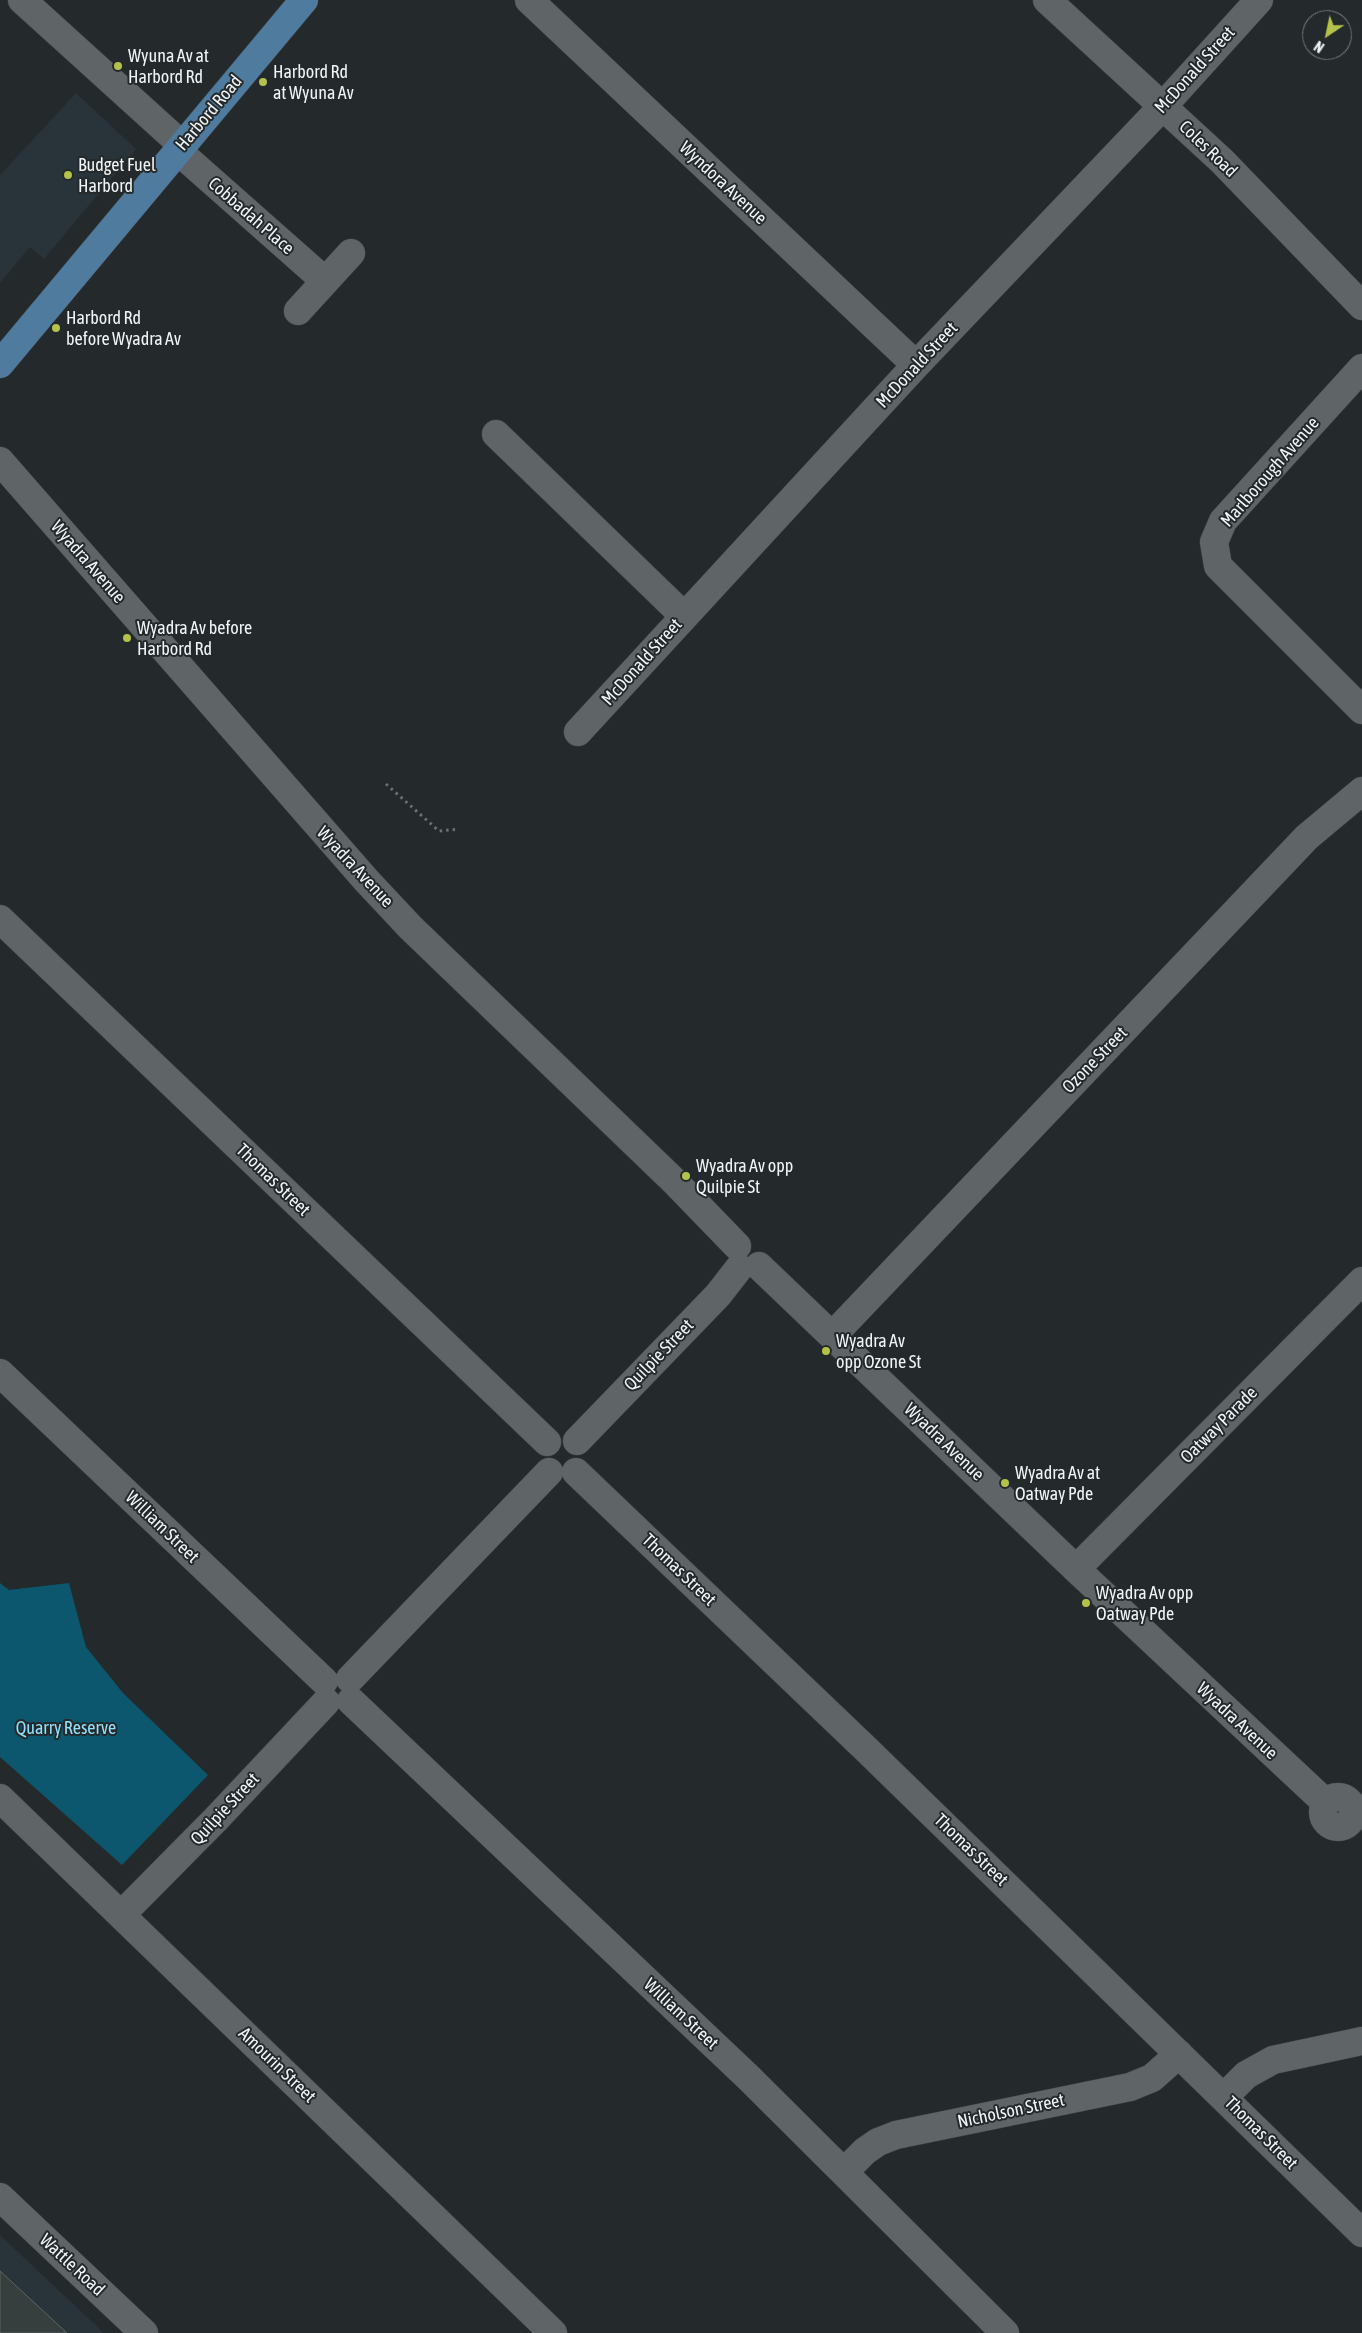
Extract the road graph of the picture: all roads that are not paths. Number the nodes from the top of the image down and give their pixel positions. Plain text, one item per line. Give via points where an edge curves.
1 (22, 0) edge
2 (304, 0) edge
3 (529, 0) edge
4 (1047, 0) edge
5 (1260, 0) edge
6 (1163, 106) junction
7 (180, 148) junction
8 (351, 253) dead end
9 (325, 281) junction
10 (1362, 306) edge
11 (298, 312) dead end
12 (0, 364) edge
13 (916, 366) junction
14 (1362, 368) edge
15 (496, 434) dead end
16 (0, 461) edge
17 (684, 616) junction
18 (1362, 710) edge
19 (578, 732) dead end
20 (1362, 791) edge
21 (0, 919) edge
22 (745, 1260) junction
23 (1362, 1281) edge
24 (833, 1335) junction
25 (0, 1373) edge
26 (576, 1441) junction
27 (547, 1442) junction
28 (548, 1472) junction
29 (576, 1472) junction
30 (1076, 1569) junction
31 (338, 1691) junction
32 (0, 1798) edge
33 (1349, 1810) edge
34 (122, 1914) junction
35 (1362, 2041) edge
36 (1179, 2054) junction
37 (1224, 2097) junction
38 (844, 2172) junction
39 (0, 2197) edge
40 (1362, 2233) edge
41 (144, 2333) edge
42 (553, 2333) edge
43 (1005, 2333) edge

1 - 7 street, Cobbadah Place
2 - 7 main road, Harbord Road
3 - 13 street, Wyndora Avenue
4 - 6 street, Coles Road
5 - 6 street, McDonald Street
6 - 10 street, Coles Road via 1222,161
6 - 13 street, McDonald Street
7 - 9 street, Cobbadah Place
7 - 12 main road, Harbord Road
8 - 9 street
9 - 11 street
13 - 17 street, McDonald Street
14 - 18 street, Marlborough Avenue via 1223,521 1214,542 1218,566
15 - 17 street
16 - 22 street, Wyadra Avenue via 366,880 410,927 675,1182
17 - 19 street, McDonald Street
20 - 24 street, Ozone Street via 1307,837
21 - 27 street, Thomas Street
22 - 24 street, Wyadra Avenue
22 - 26 street, Quilpie Street via 718,1295
23 - 30 street, Oatway Parade
24 - 30 street, Wyadra Avenue
25 - 31 street, William Street
26 - 27 street via 564,1435 552,1437
26 - 29 street via 581,1446 583,1460
27 - 28 street via 541,1454
28 - 29 street via 559,1477
28 - 31 street, Quilpie Street
29 - 36 street, Thomas Street via 868,1750
30 - 33 street, Wyadra Avenue
31 - 34 street, Quilpie Street
31 - 38 street, William Street via 749,2078
32 - 34 street, Amourin Street
34 - 42 street, Amourin Street
35 - 37 street via 1273,2060 1246,2075
36 - 37 street, Thomas Street
36 - 38 street, Nicholson Street via 1152,2078 1130,2087 896,2135 865,2151
37 - 40 street, Thomas Street
38 - 43 street, William Street
39 - 41 street, Wattle Road

